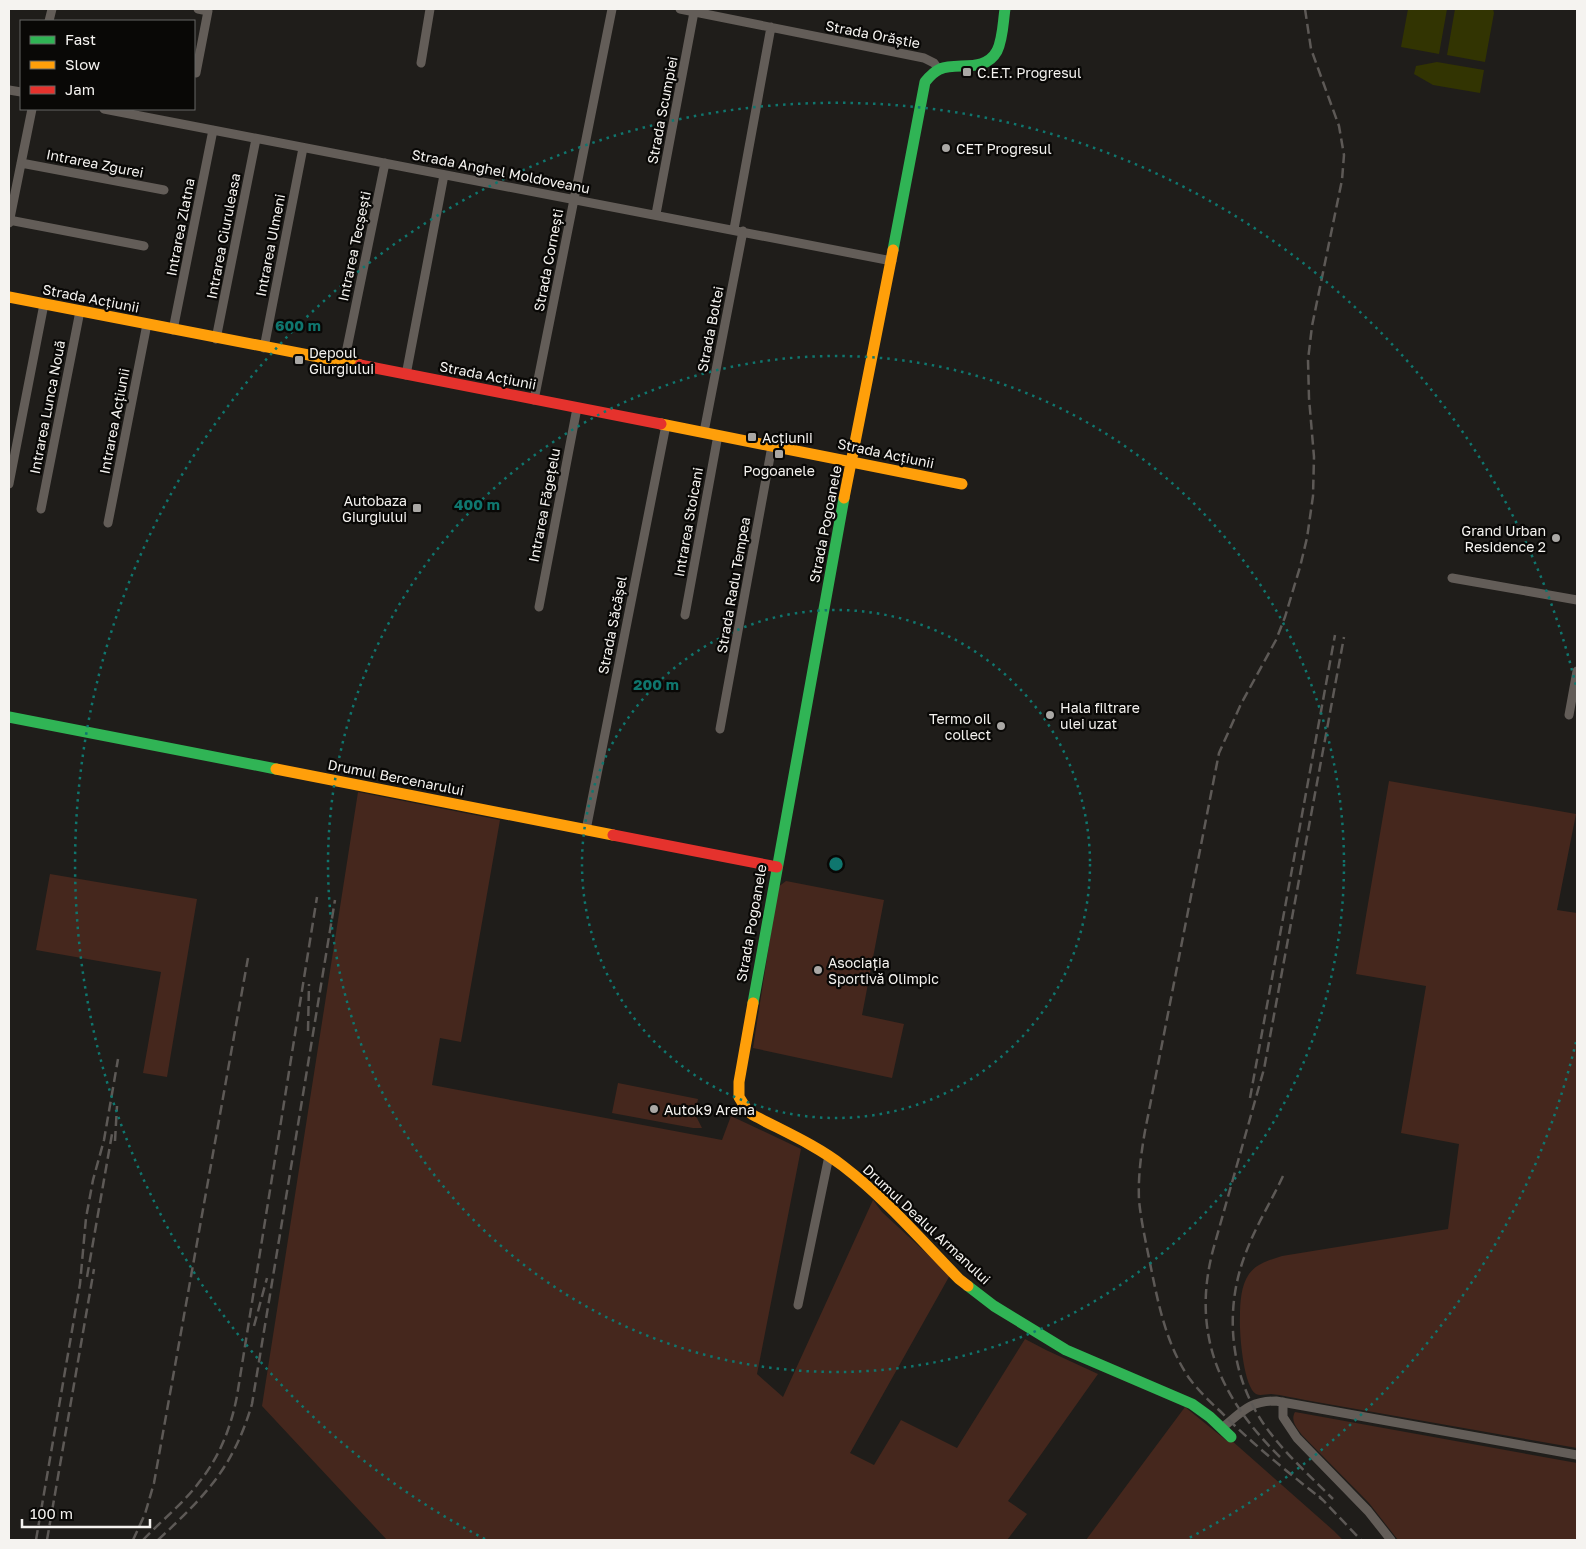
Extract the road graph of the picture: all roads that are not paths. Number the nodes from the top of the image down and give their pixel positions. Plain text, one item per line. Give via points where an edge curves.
1 (198, 9) edge
2 (430, 9) edge
3 (612, 9) edge
4 (680, 9) edge
5 (734, 9) edge
6 (1005, 9) edge
7 (694, 12) junction
8 (732, 19) junction
9 (771, 27) junction
10 (420, 64) dead end
11 (939, 70) junction
12 (195, 72) edge
13 (32, 110) edge
14 (109, 110) edge
15 (213, 130) junction
16 (256, 139) junction
17 (303, 148) junction
18 (21, 163) junction
19 (385, 164) junction
20 (444, 175) junction
21 (164, 190) dead end
22 (575, 199) junction
23 (656, 214) junction
24 (9, 222) edge
25 (734, 229) junction
26 (744, 231) junction
27 (144, 246) dead end
28 (892, 261) junction
29 (9, 298) edge
30 (44, 304) junction
31 (80, 311) junction
32 (147, 324) junction
33 (173, 330) junction
34 (216, 339) junction
35 (264, 348) junction
36 (344, 363) junction
37 (406, 375) junction
38 (534, 400) junction
39 (577, 408) junction
40 (666, 425) junction
41 (704, 432) junction
42 (718, 435) junction
43 (772, 446) junction
44 (852, 461) junction
45 (9, 484) edge
46 (962, 484) dead end
47 (41, 509) dead end
48 (108, 522) dead end
49 (1452, 578) dead end
50 (1577, 600) edge
51 (539, 607) dead end
52 (685, 615) dead end
53 (1577, 670) edge
54 (1569, 715) dead end
55 (9, 717) edge
56 (720, 729) dead end
57 (586, 830) junction
58 (776, 867) junction
59 (739, 1097) joint
60 (828, 1156) junction
61 (798, 1305) dead end
62 (1283, 1402) junction
63 (1222, 1428) junction
64 (1231, 1437) dead end
65 (1577, 1455) edge
66 (1390, 1540) edge

1 - 12 street via 208,11
2 - 10 street
3 - 22 street, Strada Cornești
4 - 7 street, Strada Orăștie
5 - 8 street
6 - 11 street via 997,51 992,58 979,65
7 - 8 street, Strada Orăștie
7 - 23 street, Strada Scumpiei
8 - 9 street, Strada Orăștie
9 - 11 street, Strada Orăștie via 924,58
9 - 25 street
11 - 28 street, Strada Pogoanele via 925,82
13 - 18 street
14 - 15 street, Strada Anghel Moldoveanu
15 - 16 street, Strada Anghel Moldoveanu
15 - 33 street, Intrarea Zlatna
16 - 17 street, Strada Anghel Moldoveanu
16 - 34 street, Intrarea Ciuruleasa
17 - 19 street, Strada Anghel Moldoveanu
17 - 35 street, Intrarea Ulmeni
18 - 21 street, Intrarea Zgurei
18 - 24 street
19 - 20 street, Strada Anghel Moldoveanu
19 - 36 street, Intrarea Tecșești
20 - 22 street, Strada Anghel Moldoveanu
20 - 37 street
22 - 23 street, Strada Anghel Moldoveanu
22 - 38 street, Strada Cornești
23 - 25 street, Strada Anghel Moldoveanu
24 - 27 street
25 - 26 street, Strada Anghel Moldoveanu
26 - 28 street, Strada Anghel Moldoveanu
26 - 41 street, Strada Boltei
28 - 44 street, Strada Pogoanele
29 - 30 street, Strada Acțiunii
30 - 31 street, Strada Acțiunii
30 - 45 street
31 - 32 street, Strada Acțiunii
31 - 47 street, Intrarea Lunca Nouă
32 - 33 street, Strada Acțiunii
32 - 48 street, Intrarea Acțiunii
33 - 34 street, Strada Acțiunii
34 - 35 street, Strada Acțiunii
35 - 36 street, Strada Acțiunii
36 - 37 street, Strada Acțiunii
37 - 38 street, Strada Acțiunii
38 - 39 street, Strada Acțiunii
39 - 40 street, Strada Acțiunii
39 - 51 street, Intrarea Făgețelu
40 - 41 street, Strada Acțiunii
40 - 57 street, Strada Săcășel
41 - 42 street, Strada Acțiunii
42 - 43 street, Strada Acțiunii
42 - 52 street, Intrarea Stoicani
43 - 44 street, Strada Acțiunii
43 - 56 street, Strada Radu Tempea
44 - 46 street, Strada Acțiunii
44 - 58 street, Strada Pogoanele
49 - 50 street
53 - 54 street
55 - 57 street, Drumul Bercenarului
57 - 58 street, Drumul Bercenarului
58 - 59 street, Strada Pogoanele via 738,1082
59 - 60 street, Drumul Dealul Armanului via 753,1115
60 - 61 street
60 - 63 street, Drumul Dealul Armanului via 868,1186 959,1279 994,1306 1066,1350 1192,1404
62 - 63 street via 1263,1401 1249,1406
62 - 65 street
62 - 66 street via 1283,1417 1296,1438 1368,1511
63 - 64 street, Drumul Dealul Armanului

